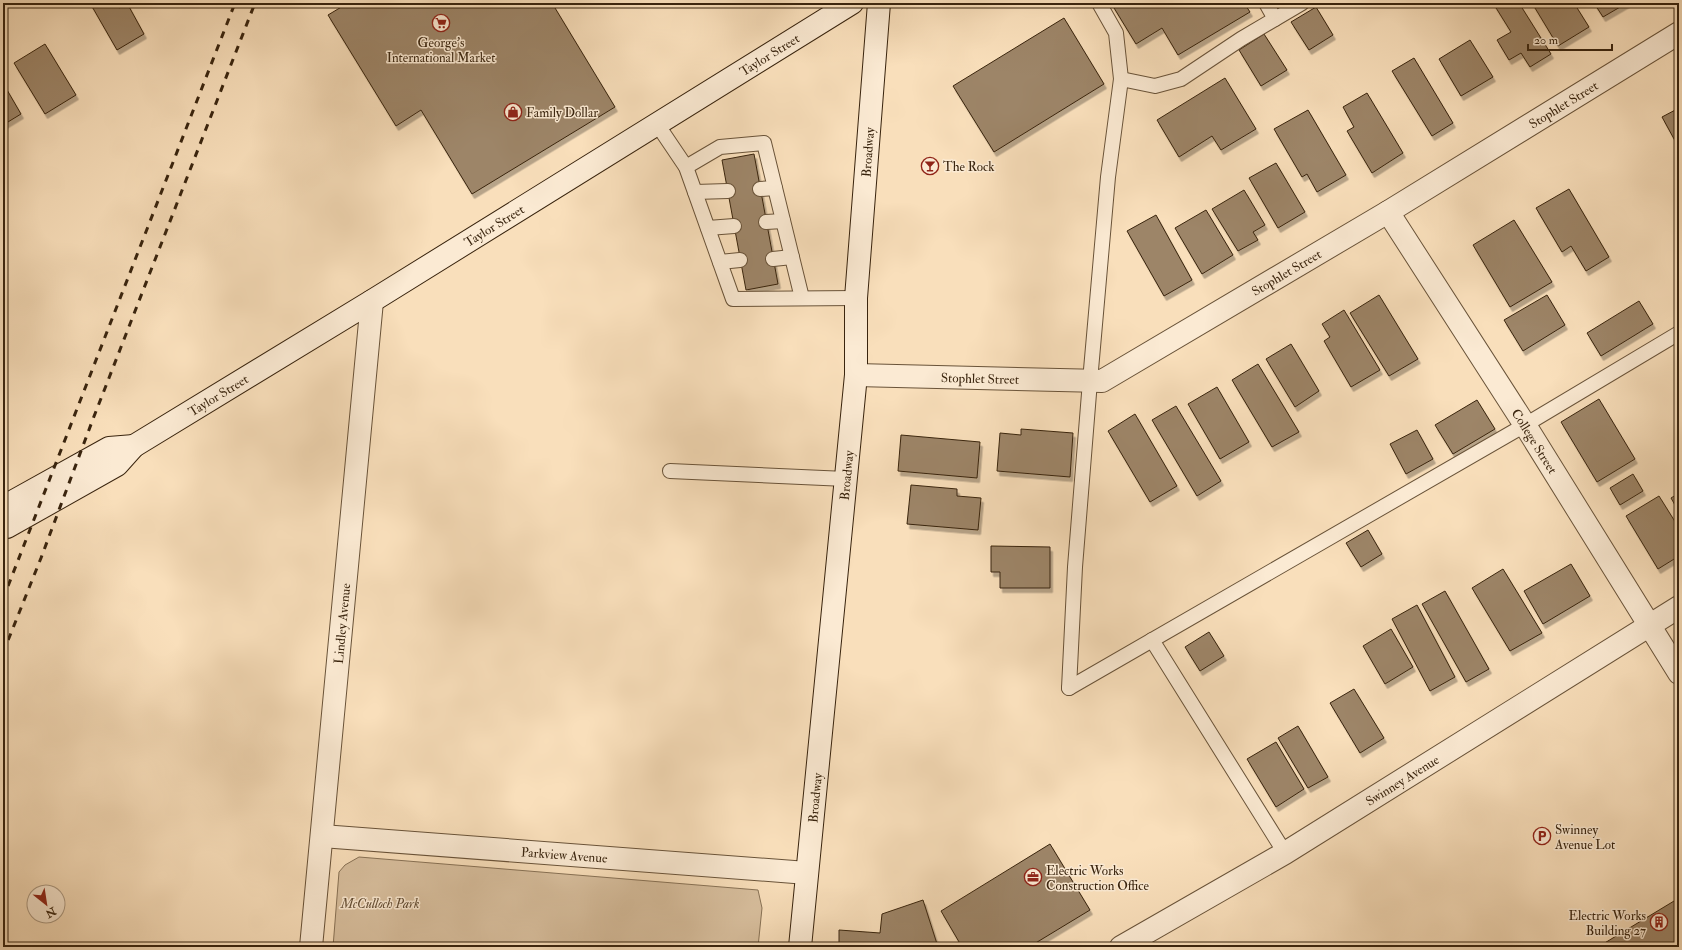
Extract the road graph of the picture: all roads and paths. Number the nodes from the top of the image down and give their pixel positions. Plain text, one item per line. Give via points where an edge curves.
1 (852, 3) edge
2 (879, 3) edge
3 (1099, 3) edge
4 (1266, 3) edge
5 (1302, 3) edge
6 (1275, 19) junction
7 (1679, 33) edge
8 (1120, 79) junction
9 (657, 124) junction
10 (686, 167) junction
11 (760, 188) dead end
12 (776, 188) junction
13 (728, 191) dead end
14 (695, 192) junction
15 (1388, 212) junction
16 (783, 220) junction
17 (766, 222) dead end
18 (734, 226) dead end
19 (708, 228) junction
20 (792, 257) junction
21 (773, 259) dead end
22 (740, 260) dead end
23 (720, 262) junction
24 (802, 298) junction
25 (856, 298) junction
26 (372, 300) junction
27 (1679, 333) edge
28 (856, 375) junction
29 (1090, 381) junction
30 (1525, 425) junction
31 (134, 446) junction
32 (670, 471) dead end
33 (846, 479) junction
34 (3, 507) edge
35 (3, 527) edge
36 (1679, 607) edge
37 (1649, 624) junction
38 (1152, 640) junction
39 (1679, 672) edge
40 (322, 836) junction
41 (1285, 853) junction
42 (808, 873) junction
43 (311, 947) edge
44 (800, 947) edge
45 (1121, 947) edge

1 - 9 street, Taylor Street
2 - 25 street, Broadway
3 - 8 lane via 1116,33
4 - 6 lane
5 - 6 lane
6 - 8 lane via 1181,79 1155,86
7 - 15 street, Stophlet Street
8 - 29 lane via 1108,177
9 - 10 lane
9 - 26 street, Taylor Street
10 - 12 lane via 720,147 764,142
10 - 14 lane
11 - 12 lane
12 - 16 lane
13 - 14 lane
14 - 19 lane
15 - 29 street, Stophlet Street via 1102,381
15 - 30 street, College Street
16 - 17 lane
16 - 20 lane
18 - 19 lane
19 - 23 lane
20 - 21 lane
20 - 24 lane
22 - 23 lane
23 - 24 lane via 733,298
24 - 25 lane
25 - 28 street, Broadway
26 - 31 street, Taylor Street
26 - 40 street, Lindley Avenue
27 - 30 lane
28 - 29 street, Stophlet Street
28 - 33 street, Broadway
29 - 38 lane via 1075,567 1069,688
30 - 37 street, College Street
30 - 38 lane
31 - 34 street, Taylor Street via 109,448
31 - 35 street, Taylor Street via 118,465
32 - 33 lane
33 - 42 street, Broadway
36 - 37 street, Swinney Avenue
37 - 39 street, College Street
37 - 41 street, Swinney Avenue
38 - 41 lane
40 - 42 street, Parkview Avenue
40 - 43 street, Lindley Avenue
41 - 45 street, Swinney Avenue
42 - 44 street, Broadway

